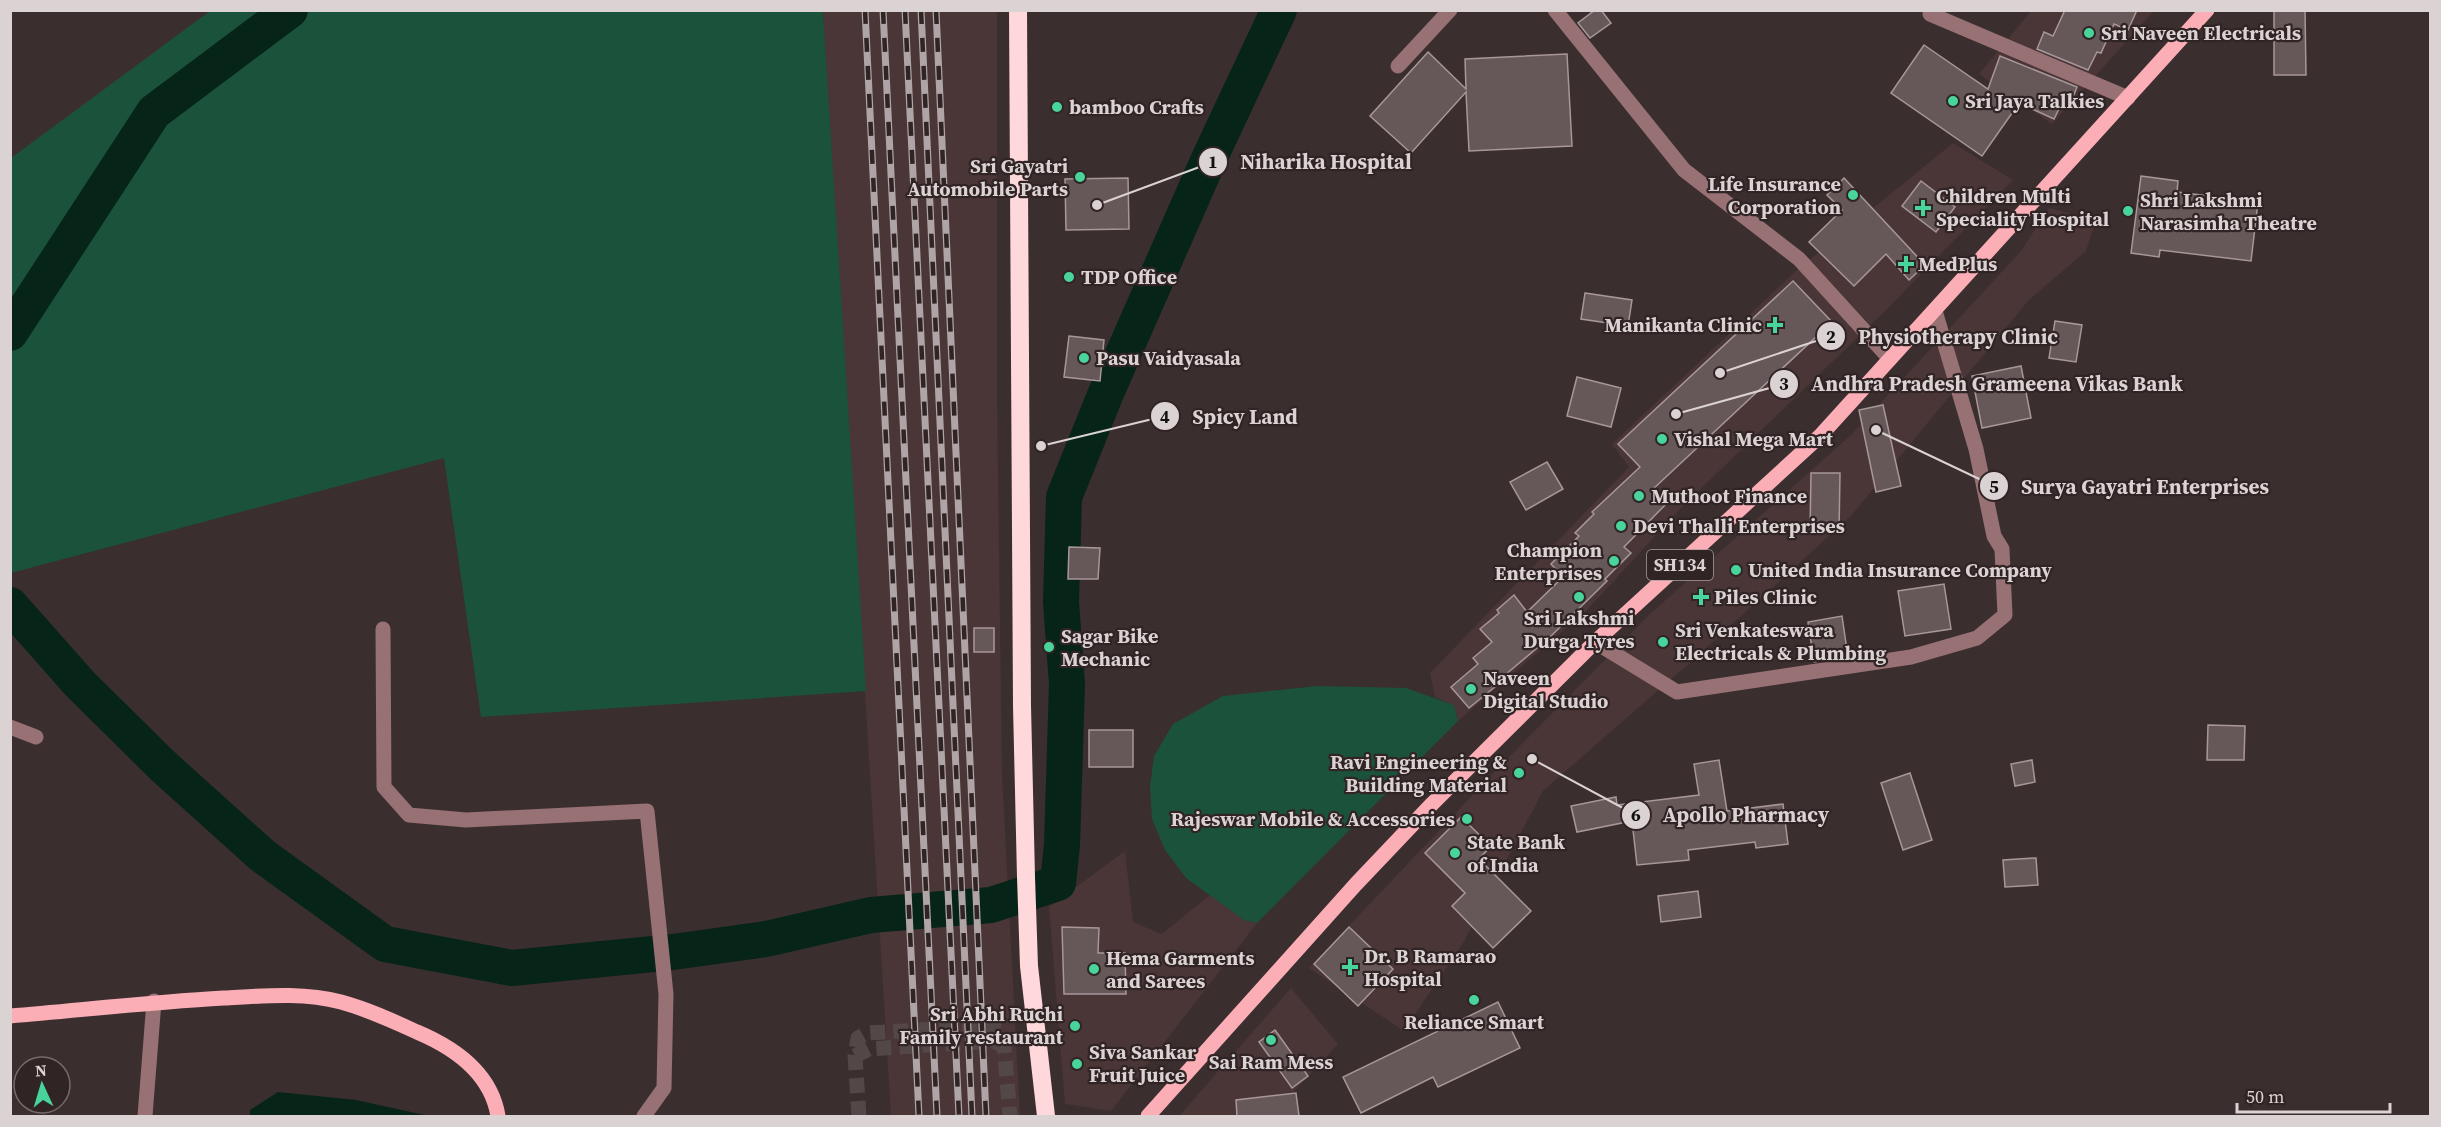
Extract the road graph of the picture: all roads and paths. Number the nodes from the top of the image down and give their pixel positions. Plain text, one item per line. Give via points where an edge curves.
1 (1018, 10) edge
2 (1450, 10) edge
3 (1555, 10) edge
4 (1932, 10) edge
5 (2207, 10) edge
6 (1398, 66) dead end
7 (2128, 98) junction
8 (1935, 311) junction
9 (1890, 359) junction
10 (383, 629) dead end
11 (1595, 642) junction
12 (10, 727) edge
13 (36, 737) dead end
14 (154, 1001) junction
15 (10, 1016) edge
16 (145, 1116) edge
17 (498, 1116) edge
18 (644, 1116) edge
19 (1046, 1116) edge
20 (1149, 1116) edge

1 - 19 highway via 1026,877 1029,966
2 - 6 street
3 - 9 street via 1683,170 1799,259
4 - 7 street via 1930,14
5 - 7 main road, SH134
7 - 8 main road, SH134
8 - 9 main road, SH134
8 - 11 street via 1976,449 1994,536 2002,549 2005,615 1977,638 1911,657 1677,692
9 - 11 main road, SH134 via 1820,436
10 - 18 street via 384,787 409,815 466,820 647,811 666,994 664,1088
11 - 20 main road, SH134 via 1356,884
12 - 13 street
14 - 15 main road
14 - 16 street
14 - 17 main road via 289,994 340,1002 435,1039 459,1054 482,1076

